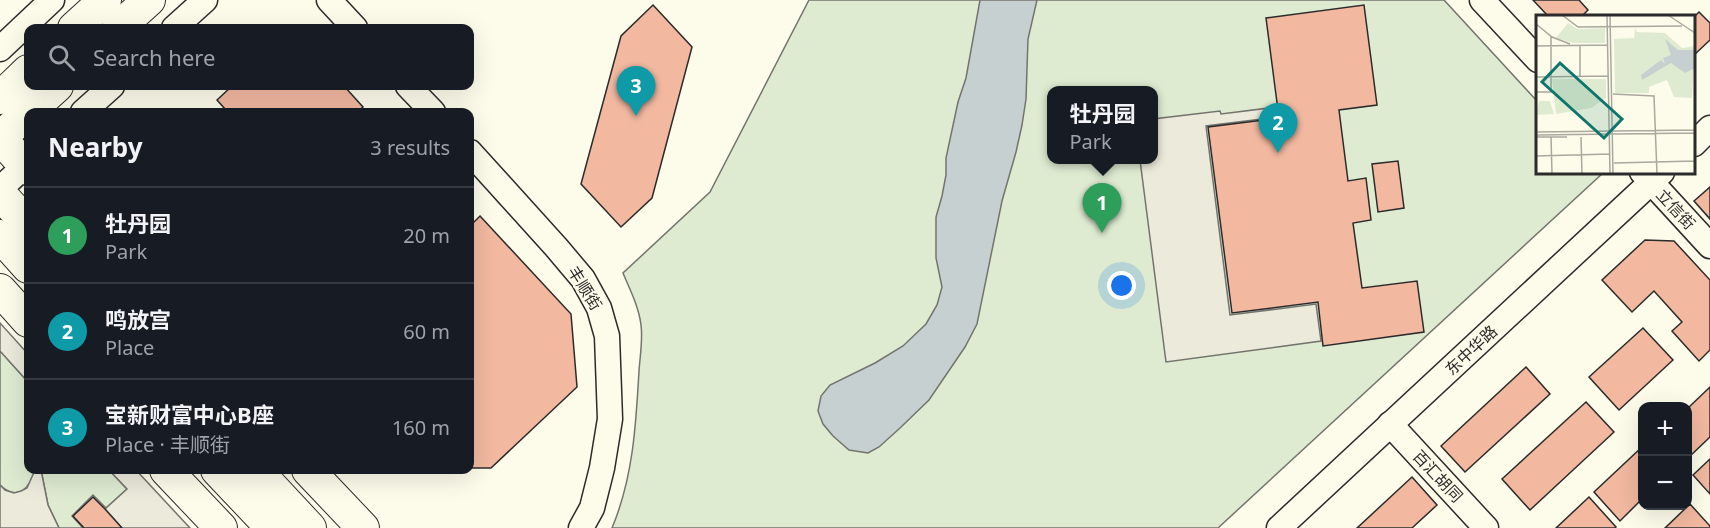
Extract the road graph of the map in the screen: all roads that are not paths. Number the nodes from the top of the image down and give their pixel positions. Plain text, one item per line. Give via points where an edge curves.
1 (52, 0) edge
2 (105, 0) edge
3 (149, 0) edge
4 (205, 0) edge
5 (329, 0) edge
6 (1482, 0) edge
7 (27, 24) edge
8 (78, 24) edge
9 (122, 24) edge
10 (178, 24) edge
11 (351, 24) edge
12 (24, 26) edge
13 (0, 49) edge
14 (1536, 58) edge
15 (24, 75) edge
16 (53, 90) edge
17 (108, 90) edge
18 (412, 90) edge
19 (0, 98) edge
20 (33, 108) edge
21 (87, 108) edge
22 (429, 108) edge
23 (24, 116) edge
24 (1710, 128) edge
25 (0, 138) edge
26 (1695, 143) edge
27 (474, 156) edge
28 (24, 163) edge
29 (24, 169) edge
30 (1652, 176) edge
31 (0, 189) edge
32 (0, 194) edge
33 (24, 220) edge
34 (0, 236) edge
35 (1710, 246) edge
36 (24, 263) edge
37 (0, 290) edge
38 (24, 317) edge
39 (1390, 424) junction
40 (170, 474) edge
41 (221, 474) edge
42 (260, 474) edge
43 (312, 474) edge
44 (220, 528) edge
45 (272, 528) edge
46 (310, 528) edge
47 (363, 528) edge
48 (582, 528) edge
49 (1279, 528) edge
50 (1486, 528) edge

1 - 7 street
2 - 8 main road
3 - 9 main road
4 - 10 street
5 - 11 street
6 - 14 street
12 - 13 street
15 - 19 main road
16 - 20 main road
17 - 21 street
18 - 22 street
23 - 25 main road
24 - 26 street
25 - 28 main road
27 - 48 street, 丰顺街 via 583,279 599,308 607,336 609,419 600,478
29 - 31 street
30 - 35 street, 立信街
30 - 39 street, 东中华路
32 - 33 main road
34 - 36 main road
37 - 38 main road
39 - 49 street, 东中华路
39 - 50 street, 百汇胡同
40 - 44 main road
41 - 45 main road
42 - 46 main road
43 - 47 main road

